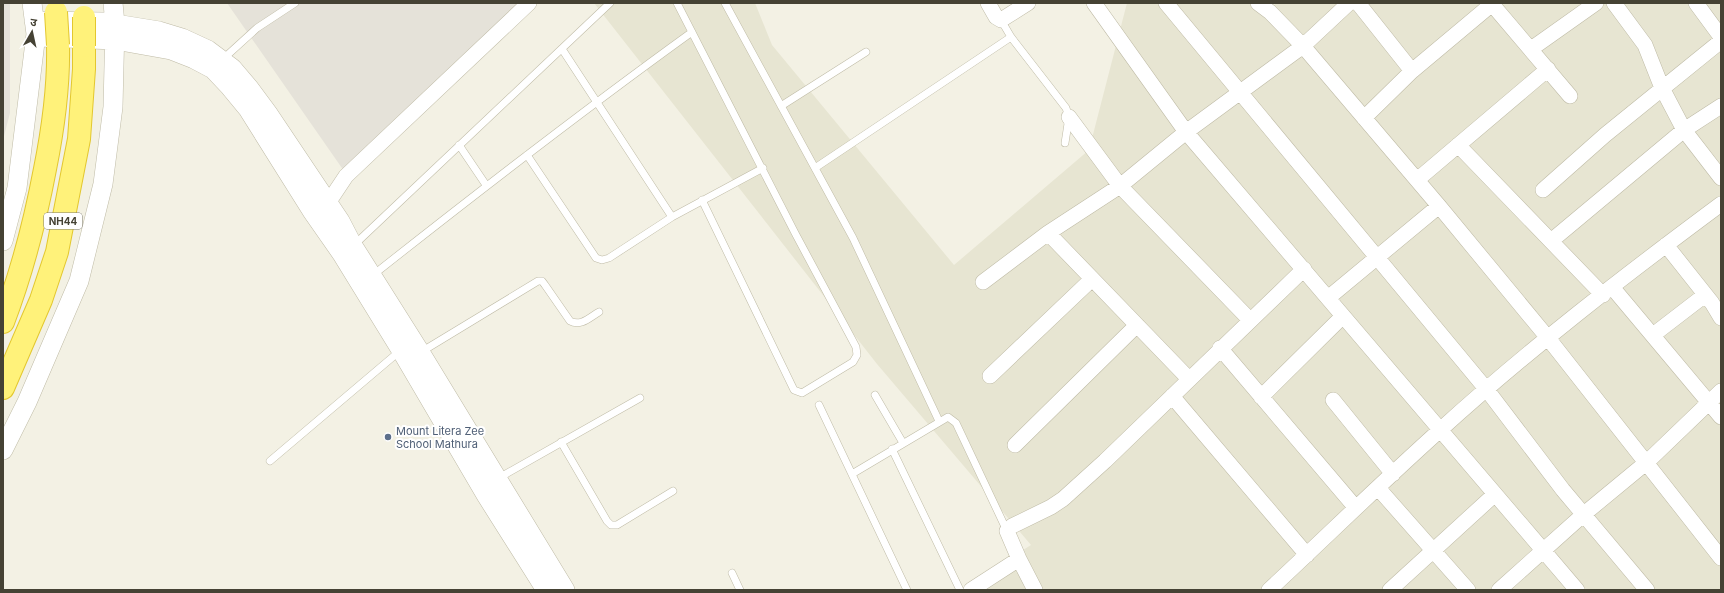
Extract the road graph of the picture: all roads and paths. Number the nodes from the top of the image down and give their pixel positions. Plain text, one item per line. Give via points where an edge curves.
1 (113, 3) edge
2 (295, 3) edge
3 (529, 3) edge
4 (610, 3) edge
5 (677, 3) edge
6 (725, 3) edge
7 (988, 3) edge
8 (1028, 3) edge
9 (1094, 3) edge
10 (1166, 3) edge
11 (1348, 3) edge
12 (1358, 3) edge
13 (1596, 3) edge
14 (1614, 3) edge
15 (1696, 3) edge
16 (1492, 4) edge
17 (1269, 6) edge
18 (56, 7) edge
19 (83, 10) edge
20 (34, 19) edge
21 (1001, 20) junction
22 (115, 32) junction
23 (692, 32) junction
24 (1010, 37) junction
25 (1721, 37) edge
26 (1721, 41) edge
27 (1303, 46) junction
28 (562, 49) junction
29 (1531, 49) junction
30 (866, 52) dead end
31 (221, 60) junction
32 (1548, 69) junction
33 (1412, 71) junction
34 (1662, 88) junction
35 (1241, 93) junction
36 (1570, 96) dead end
37 (597, 100) junction
38 (781, 106) junction
39 (1721, 106) edge
40 (1069, 117) junction
41 (1364, 118) junction
42 (1684, 130) junction
43 (1186, 132) junction
44 (1065, 143) dead end
45 (459, 145) junction
46 (1458, 145) junction
47 (527, 155) junction
48 (763, 168) junction
49 (815, 168) junction
50 (1721, 178) edge
51 (1417, 180) junction
52 (486, 185) junction
53 (1120, 186) junction
54 (1543, 190) dead end
55 (702, 200) junction
56 (327, 203) junction
57 (1721, 204) edge
58 (1439, 206) junction
59 (672, 217) junction
60 (318, 220) junction
61 (1048, 233) junction
62 (3, 241) edge
63 (1551, 241) junction
64 (1666, 245) junction
65 (353, 246) junction
66 (1376, 257) junction
67 (1304, 269) junction
68 (372, 276) junction
69 (1092, 279) junction
70 (983, 282) dead end
71 (1608, 291) junction
72 (1328, 298) junction
73 (1713, 298) edge
74 (600, 312) dead end
75 (1343, 316) junction
76 (1721, 318) edge
77 (1250, 320) junction
78 (3, 322) edge
79 (1137, 325) junction
80 (1653, 335) junction
81 (1548, 338) junction
82 (1220, 348) junction
83 (401, 350) junction
84 (420, 352) junction
85 (990, 376) dead end
86 (1189, 379) junction
87 (3, 388) edge
88 (1487, 390) junction
89 (1721, 391) edge
90 (875, 395) dead end
91 (1172, 396) junction
92 (1260, 397) junction
93 (640, 398) dead end
94 (1333, 400) dead end
95 (1710, 403) junction
96 (819, 405) dead end
97 (1721, 417) edge
98 (939, 421) junction
99 (1439, 431) junction
100 (561, 442) junction
101 (903, 443) junction
102 (1015, 446) dead end
103 (892, 449) junction
104 (3, 450) edge
105 (270, 461) dead end
106 (1647, 462) junction
107 (852, 474) junction
108 (1393, 474) junction
109 (497, 479) junction
110 (1378, 488) junction
111 (673, 490) dead end
112 (1494, 494) junction
113 (1356, 508) junction
114 (1584, 514) junction
115 (1007, 531) junction
116 (1433, 551) junction
117 (1543, 551) junction
118 (1307, 555) junction
119 (1721, 558) edge
120 (1019, 559) junction
121 (732, 573) dead end
122 (554, 588) edge
123 (740, 590) edge
124 (908, 590) edge
125 (960, 590) edge
126 (971, 590) edge
127 (1035, 590) edge
128 (1269, 590) edge
129 (1390, 590) edge
130 (1468, 590) edge
131 (1499, 590) edge
132 (1577, 590) edge
133 (1647, 590) edge

1 - 22 street
2 - 31 lane via 257,28
3 - 56 street via 346,176
4 - 28 lane
5 - 23 lane
6 - 38 lane
7 - 21 street via 996,17
8 - 21 street
9 - 43 street
10 - 35 street
11 - 27 street
12 - 33 street
13 - 29 street
14 - 34 street via 1645,45
15 - 25 street
16 - 29 street
16 - 33 street
17 - 27 street
18 - 78 highway, NH44, bridge via 58,64 52,132 38,206 18,281
19 - 87 highway, NH44, bridge via 84,69 79,139 57,252 41,300
20 - 22 street via 103,22
20 - 62 street via 17,188
21 - 24 lane
22 - 31 street via 158,31 182,38 208,50
22 - 60 street via 171,50 213,70 248,109
22 - 104 street via 113,107 103,184 79,281 27,402
23 - 37 lane
23 - 48 lane
24 - 40 lane via 1066,108
24 - 49 lane
26 - 34 street
27 - 35 street
27 - 41 street
28 - 37 lane
28 - 45 lane
29 - 32 street
30 - 38 lane
31 - 56 street via 250,88
32 - 36 street
32 - 46 street
33 - 41 street
34 - 42 street
34 - 54 street
35 - 43 street
35 - 66 street
37 - 47 lane
37 - 59 lane
38 - 49 lane
39 - 42 street
40 - 44 lane
40 - 53 street
41 - 51 street
42 - 50 street
42 - 63 street
43 - 53 street
43 - 67 street
45 - 52 lane
45 - 65 lane
46 - 51 street
46 - 63 street
47 - 52 lane
47 - 59 lane via 596,258 609,258
48 - 55 lane
48 - 55 lane via 857,351 853,362 802,393 794,390
49 - 98 lane via 853,238
51 - 58 street
52 - 68 lane
53 - 61 street
53 - 77 street
55 - 59 lane
56 - 60 street
56 - 65 street
57 - 64 street
58 - 66 street
58 - 81 street
60 - 83 street
61 - 69 street
61 - 70 street
63 - 71 street
64 - 71 street
64 - 73 street
65 - 68 street
66 - 72 street
66 - 88 street
67 - 72 street
67 - 77 street
68 - 84 street
69 - 79 street
69 - 85 street
71 - 80 street
71 - 81 street
72 - 75 street
73 - 76 street
73 - 80 street
74 - 84 lane via 580,324 574,324 542,281 538,281
75 - 92 street
75 - 99 street
77 - 82 street
79 - 86 street
79 - 102 street
80 - 95 street
81 - 88 street
81 - 106 street
82 - 86 street
82 - 92 street
83 - 105 lane
83 - 122 street via 486,495
84 - 109 street
86 - 91 street
88 - 99 street
88 - 114 street
89 - 95 street
90 - 101 lane
91 - 115 street via 1063,499
91 - 118 street
92 - 113 street
93 - 100 lane
94 - 108 street
95 - 97 street
95 - 106 street
96 - 107 lane
98 - 101 lane
98 - 115 lane via 948,417 956,423
99 - 108 street
99 - 112 street
100 - 109 lane
100 - 111 lane via 611,525 617,525
101 - 103 lane
103 - 107 lane
103 - 125 lane
106 - 114 street
106 - 119 street
107 - 124 lane
108 - 110 street
109 - 122 street
110 - 113 street
110 - 116 street
112 - 116 street
112 - 117 street
113 - 118 street
114 - 117 street
114 - 133 street
115 - 120 street
116 - 129 street
116 - 130 street
117 - 131 street
117 - 132 street
118 - 128 street
120 - 126 street
120 - 127 street
121 - 123 lane

